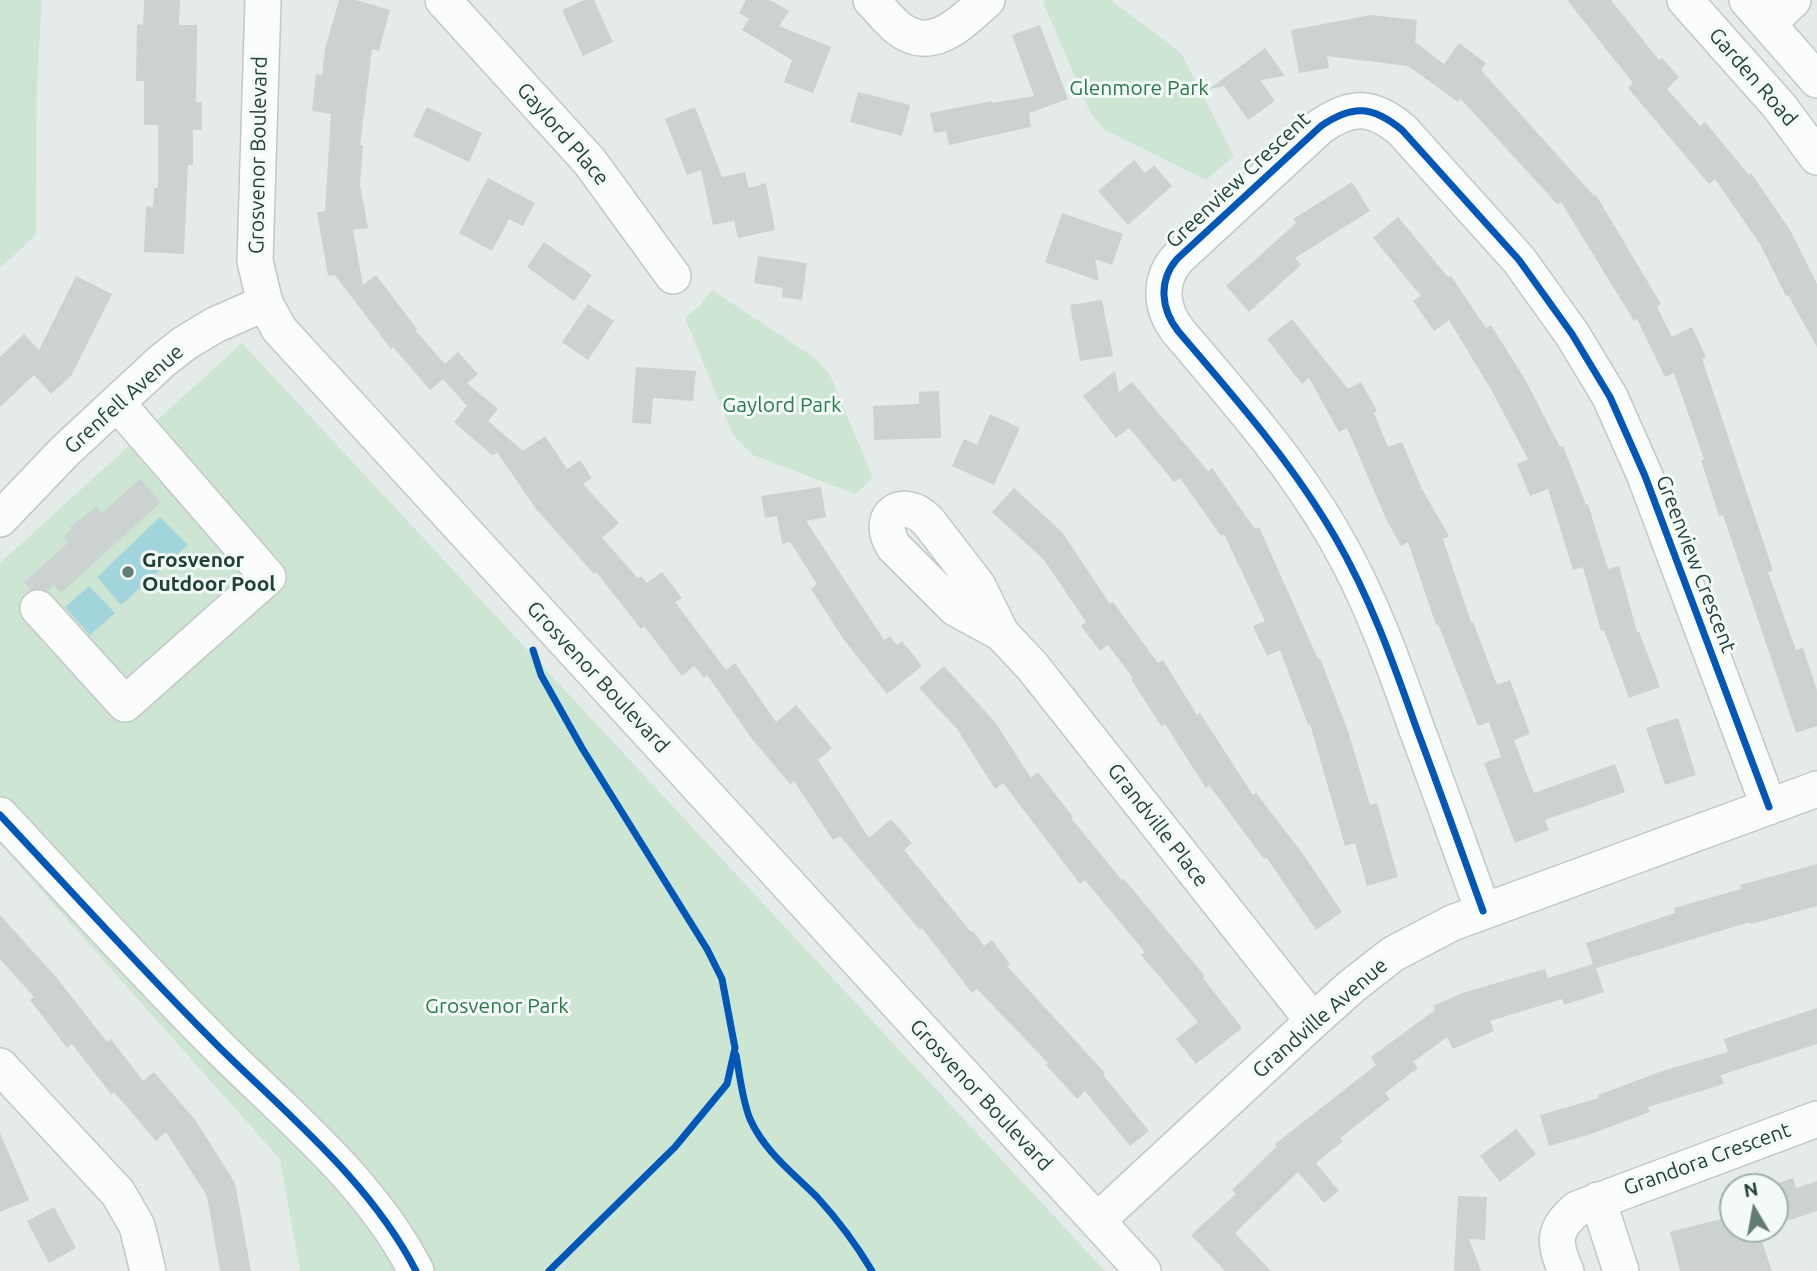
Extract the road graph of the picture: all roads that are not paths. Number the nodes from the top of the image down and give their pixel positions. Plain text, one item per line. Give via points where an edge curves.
1 (263, 0) edge
2 (443, 0) edge
3 (871, 0) edge
4 (986, 0) edge
5 (1685, 0) edge
6 (1770, 8) edge
7 (1817, 80) edge
8 (1817, 157) edge
9 (673, 276) dead end
10 (265, 303) junction
11 (117, 403) junction
12 (0, 519) edge
13 (37, 608) dead end
14 (1001, 633) dead end
15 (1817, 789) edge
16 (1769, 807) junction
17 (0, 815) edge
18 (1483, 911) junction
19 (1312, 1021) junction
20 (0, 1066) edge
21 (1817, 1119) edge
22 (1598, 1200) junction
23 (1097, 1221) junction
24 (148, 1271) edge
25 (416, 1271) edge
26 (1143, 1271) edge
27 (1566, 1271) edge
28 (1621, 1271) edge

1 - 10 street, Grosvenor Boulevard via 254,248
2 - 9 street, Gaylord Place via 590,162
3 - 4 street via 897,27 926,38 947,33
5 - 8 street, Garden Road via 1780,107
6 - 7 street
10 - 11 street, Grenfell Avenue via 184,343
10 - 23 street, Grosvenor Boulevard via 290,343
11 - 12 street, Grenfell Avenue
11 - 13 street via 268,577 125,704
14 - 19 street, Grandville Place via 1032,666
15 - 16 street, Grandville Avenue
16 - 18 street, Grandville Avenue
16 - 18 street, Greenview Crescent via 1636,454 1591,364 1513,252 1402,130 1381,114 1343,113 1321,126 1177,259 1165,277 1164,302 1172,324 1287,463 1354,572 1386,644
17 - 25 street via 193,1021 360,1188
18 - 19 street, Grandville Avenue via 1393,954
19 - 23 street, Grandville Avenue
20 - 24 street via 118,1192 137,1226
21 - 22 street, Grandora Crescent
22 - 27 street, Grandora Crescent via 1563,1221 1557,1237
22 - 28 street, Grandora Crescent
23 - 26 street, Grosvenor Boulevard

